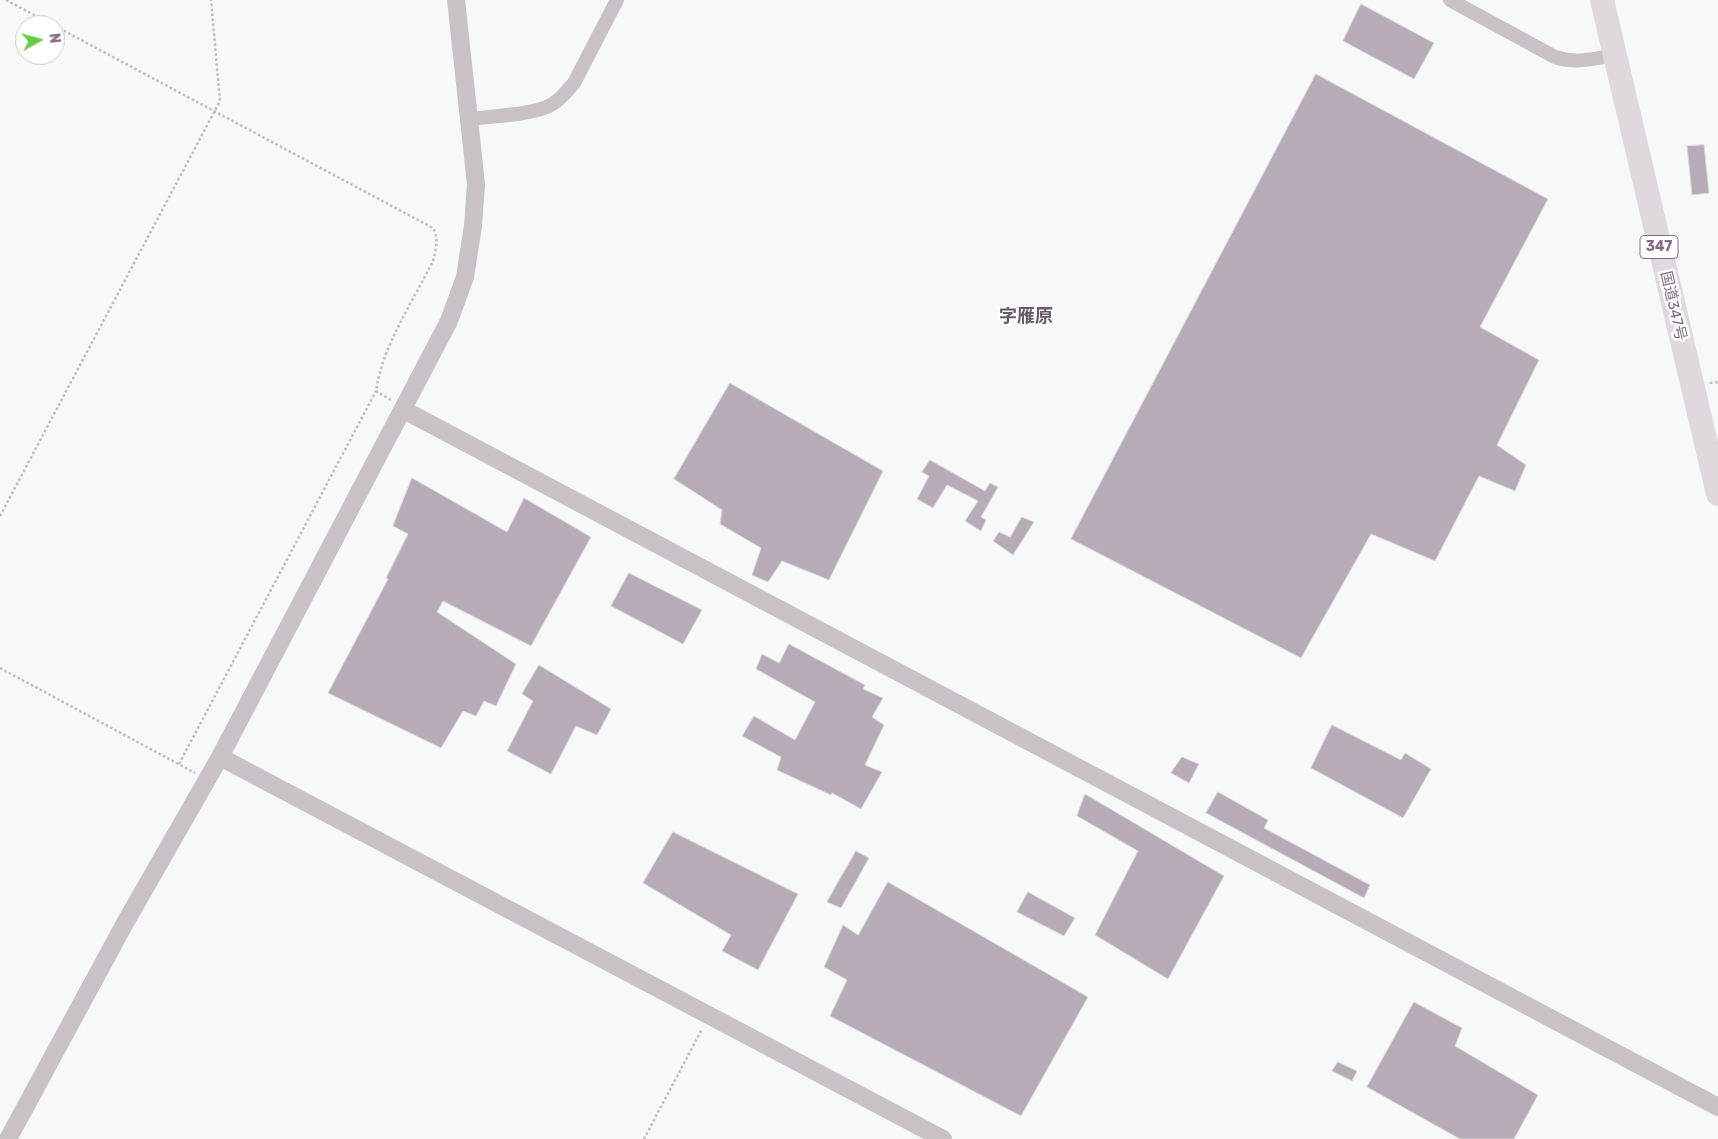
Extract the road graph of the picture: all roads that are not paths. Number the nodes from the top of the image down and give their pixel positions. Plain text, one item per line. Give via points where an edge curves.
1 (456, 0) edge
2 (617, 0) edge
3 (1450, 0) edge
4 (1602, 0) edge
5 (1614, 55) junction
6 (470, 119) junction
7 (404, 410) junction
8 (1718, 494) edge
9 (220, 757) junction
10 (1718, 1106) edge
11 (8, 1139) edge
12 (943, 1139) edge

1 - 6 street
2 - 6 street via 574,83 564,95 537,110
3 - 5 street via 1555,58 1575,61
4 - 5 highway, 国道347号 / 347
5 - 8 highway, 国道347号 / 347
6 - 7 street via 476,184 465,277 450,321
7 - 9 street
7 - 10 street
9 - 11 street via 125,923
9 - 12 street

